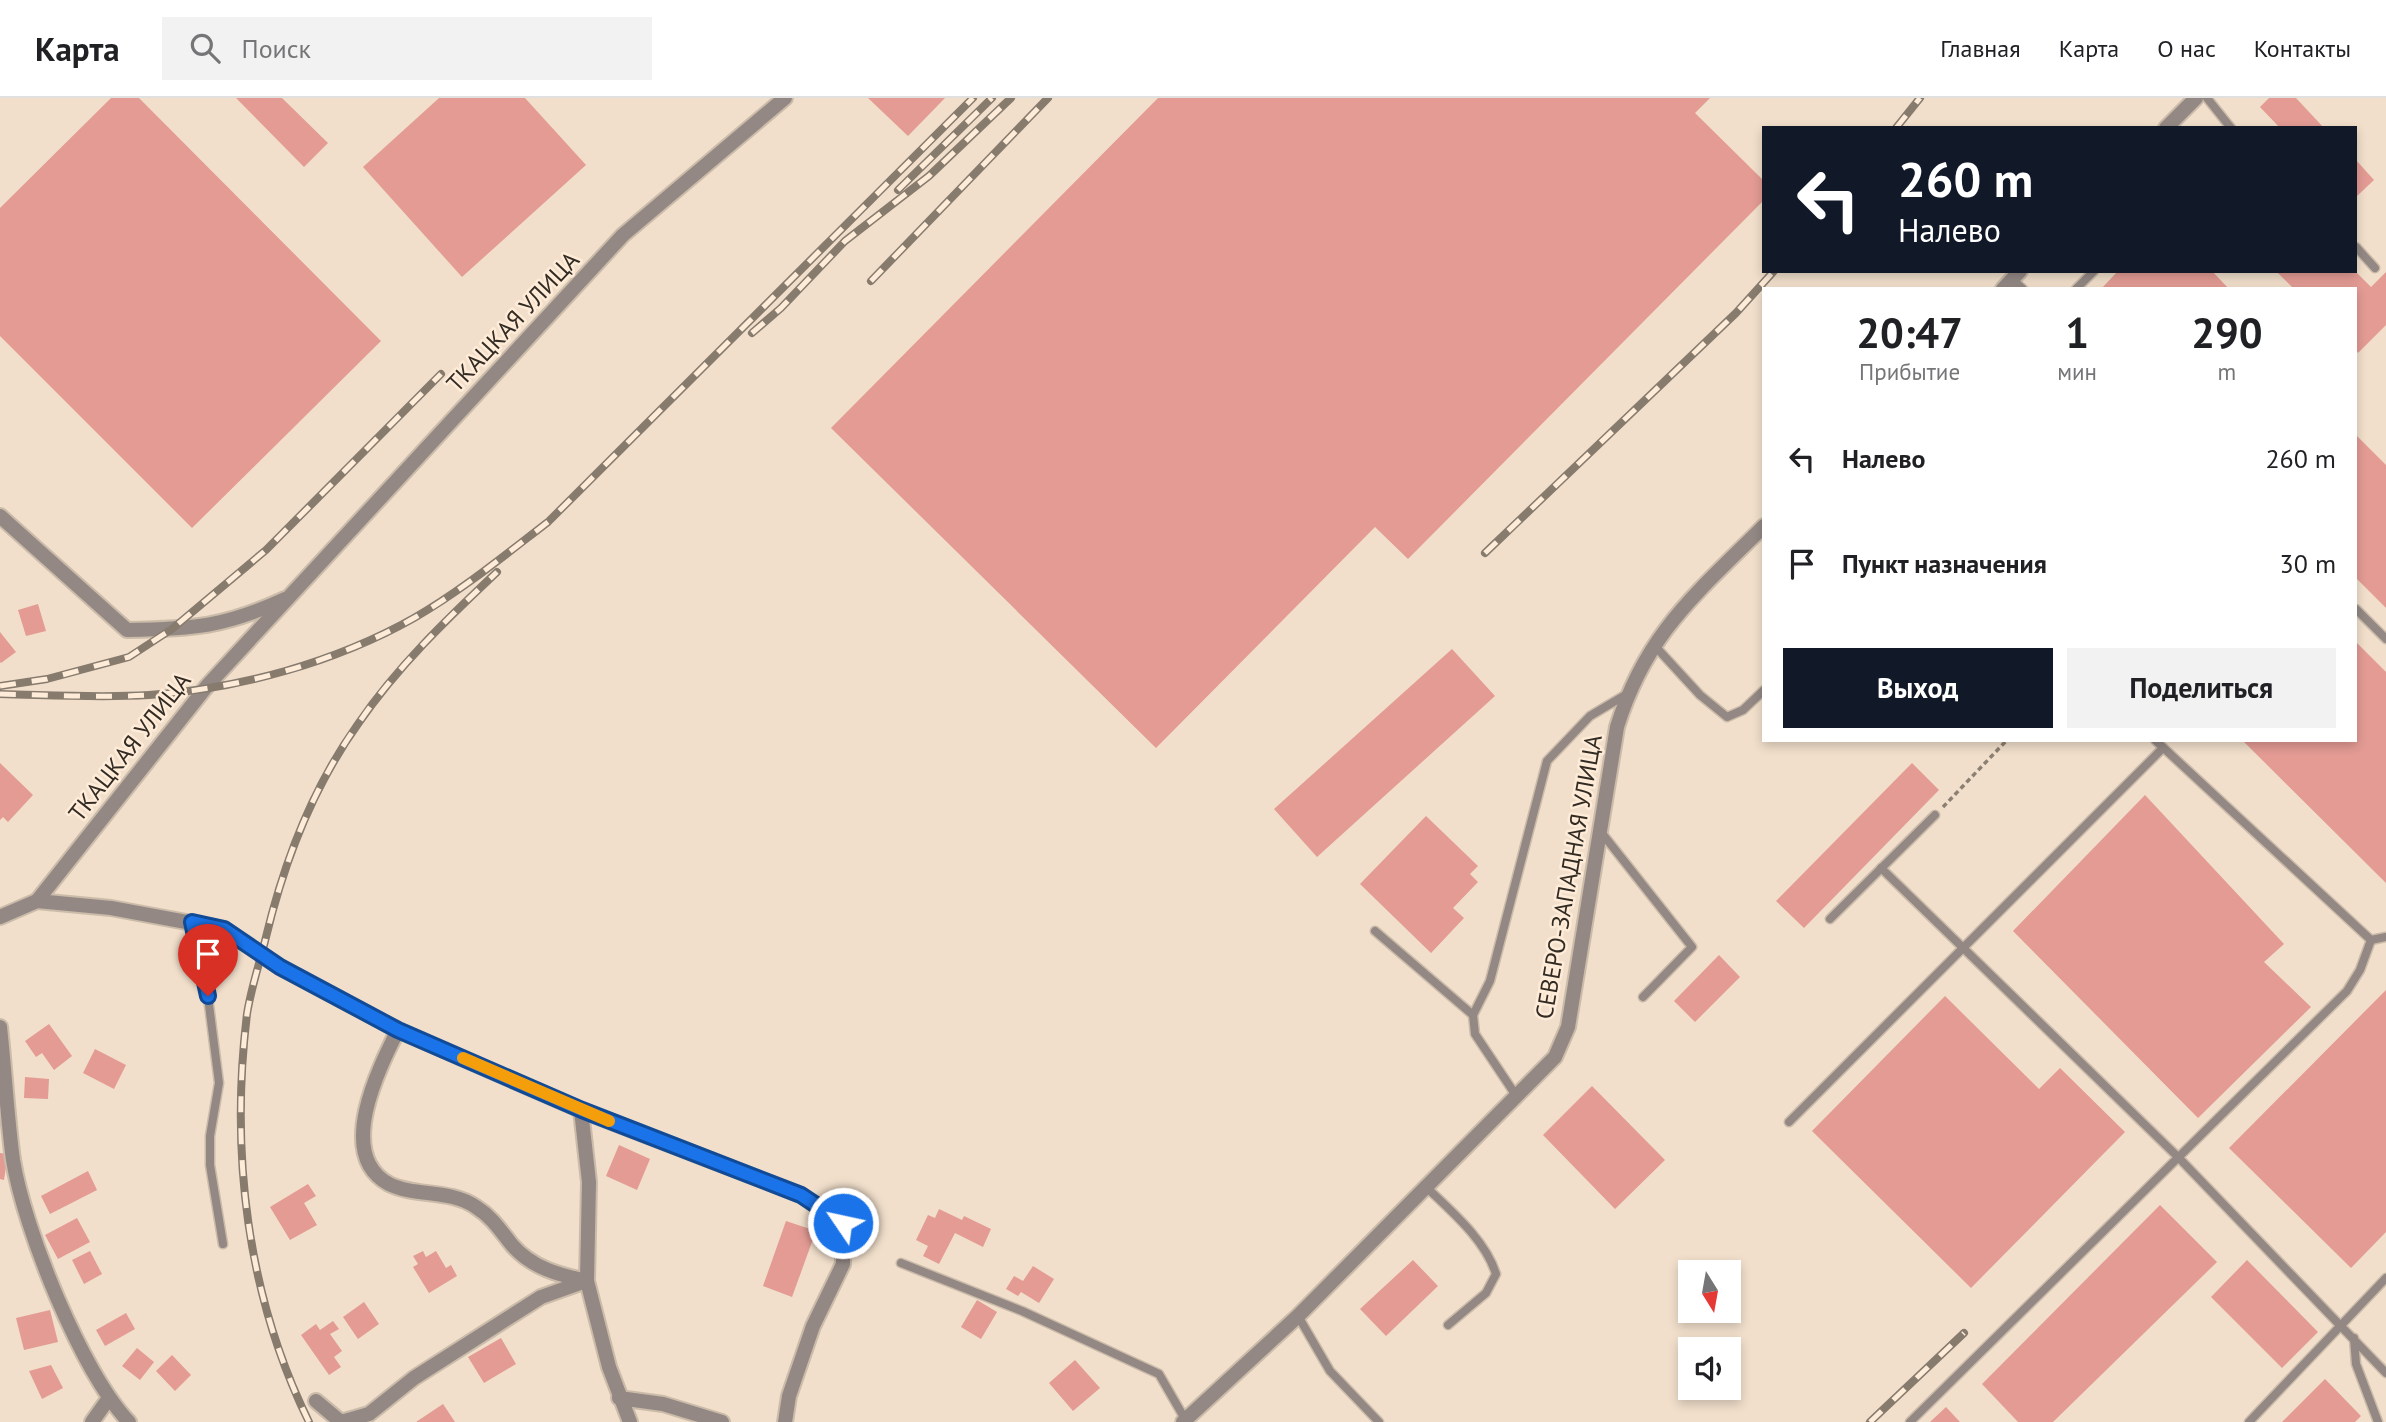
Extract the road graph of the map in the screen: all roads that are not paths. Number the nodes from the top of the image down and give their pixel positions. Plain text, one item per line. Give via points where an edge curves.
1 (785, 98) edge
2 (2196, 98) edge
3 (2207, 98) edge
4 (2168, 126) edge
5 (2229, 126) edge
6 (2357, 248) edge
7 (2375, 268) dead end
8 (2092, 273) edge
9 (2078, 287) edge
10 (0, 516) edge
11 (1762, 528) edge
12 (293, 595) junction
13 (2357, 610) edge
14 (2386, 639) edge
15 (1654, 645) junction
16 (1762, 692) edge
17 (1627, 694) junction
18 (2157, 742) edge
19 (2163, 748) junction
20 (1935, 814) road end
21 (1600, 831) junction
22 (1881, 868) junction
23 (37, 901) junction
24 (0, 917) edge
25 (1830, 919) dead end
26 (192, 922) junction
27 (1375, 931) dead end
28 (2386, 937) edge
29 (2371, 940) junction
30 (1962, 947) junction
31 (1643, 997) dead end
32 (1473, 1015) junction
33 (0, 1027) edge
34 (398, 1030) junction
35 (2, 1064) edge
36 (1515, 1094) junction
37 (582, 1110) junction
38 (1789, 1122) dead end
39 (5, 1138) edge
40 (2178, 1157) junction
41 (1424, 1185) junction
42 (223, 1244) dead end
43 (901, 1263) dead end
44 (2386, 1278) edge
45 (587, 1280) junction
46 (1298, 1316) junction
47 (1448, 1325) dead end
48 (2341, 1326) junction
49 (2354, 1338) junction
50 (2386, 1373) edge
51 (109, 1398) junction
52 (619, 1398) junction
53 (316, 1401) dead end
54 (1184, 1421) edge
55 (92, 1422) edge
56 (130, 1422) edge
57 (341, 1422) edge
58 (629, 1422) edge
59 (722, 1422) edge
60 (785, 1422) edge
61 (1379, 1422) edge
62 (1910, 1422) edge
63 (2249, 1422) edge
64 (2377, 1422) edge

1 - 12 street, ТКАЦКАЯ УЛИЦА via 623,236
2 - 4 street
3 - 5 lane
6 - 7 lane
8 - 9 lane
10 - 12 street, ТКАЦКАЯ УЛИЦА via 127,630 193,629 231,621
11 - 15 street, СЕВЕРО-ЗАПАДНАЯ УЛИЦА via 1686,603
12 - 23 street, ТКАЦКАЯ УЛИЦА via 207,686
13 - 14 lane
15 - 16 lane via 1727,717 1744,710
15 - 17 street, СЕВЕРО-ЗАПАДНАЯ УЛИЦА
17 - 21 street, СЕВЕРО-ЗАПАДНАЯ УЛИЦА
17 - 32 lane via 1590,716 1547,761 1490,981
18 - 19 lane
19 - 29 lane
19 - 30 lane
20 - 22 lane
21 - 31 lane via 1692,947
21 - 36 street, СЕВЕРО-ЗАПАДНАЯ УЛИЦА via 1563,1044
22 - 25 lane
22 - 30 lane
23 - 24 street
23 - 26 street
26 - 34 street via 224,929 280,967
26 - 42 lane via 208,996 219,1083 210,1165
27 - 32 lane
28 - 29 lane
29 - 40 lane via 2347,990
30 - 38 lane
30 - 40 lane
32 - 36 lane via 1475,1034
33 - 35 street
34 - 37 street
34 - 45 street via 376,1074 362,1133 372,1171 390,1184 473,1205 528,1259 554,1273
35 - 39 street
36 - 41 street, СЕВЕРО-ЗАПАДНАЯ УЛИЦА
37 - 45 street via 589,1182
37 - 60 street via 801,1195 843,1223 844,1264 813,1326
39 - 51 street via 32,1232 58,1297
40 - 48 lane
40 - 62 lane
41 - 46 street, СЕВЕРО-ЗАПАДНАЯ УЛИЦА
41 - 47 lane via 1491,1258 1496,1274 1486,1293
43 - 54 lane via 1022,1311 1159,1374
44 - 48 lane
45 - 52 street
45 - 57 street via 541,1297 414,1378 369,1414
46 - 54 street, СЕВЕРО-ЗАПАДНАЯ УЛИЦА
46 - 61 lane via 1329,1371
48 - 49 lane
48 - 63 lane
49 - 50 lane
49 - 64 lane via 2356,1364
51 - 55 street
51 - 56 street
52 - 58 street
52 - 59 street via 663,1404
53 - 57 street

